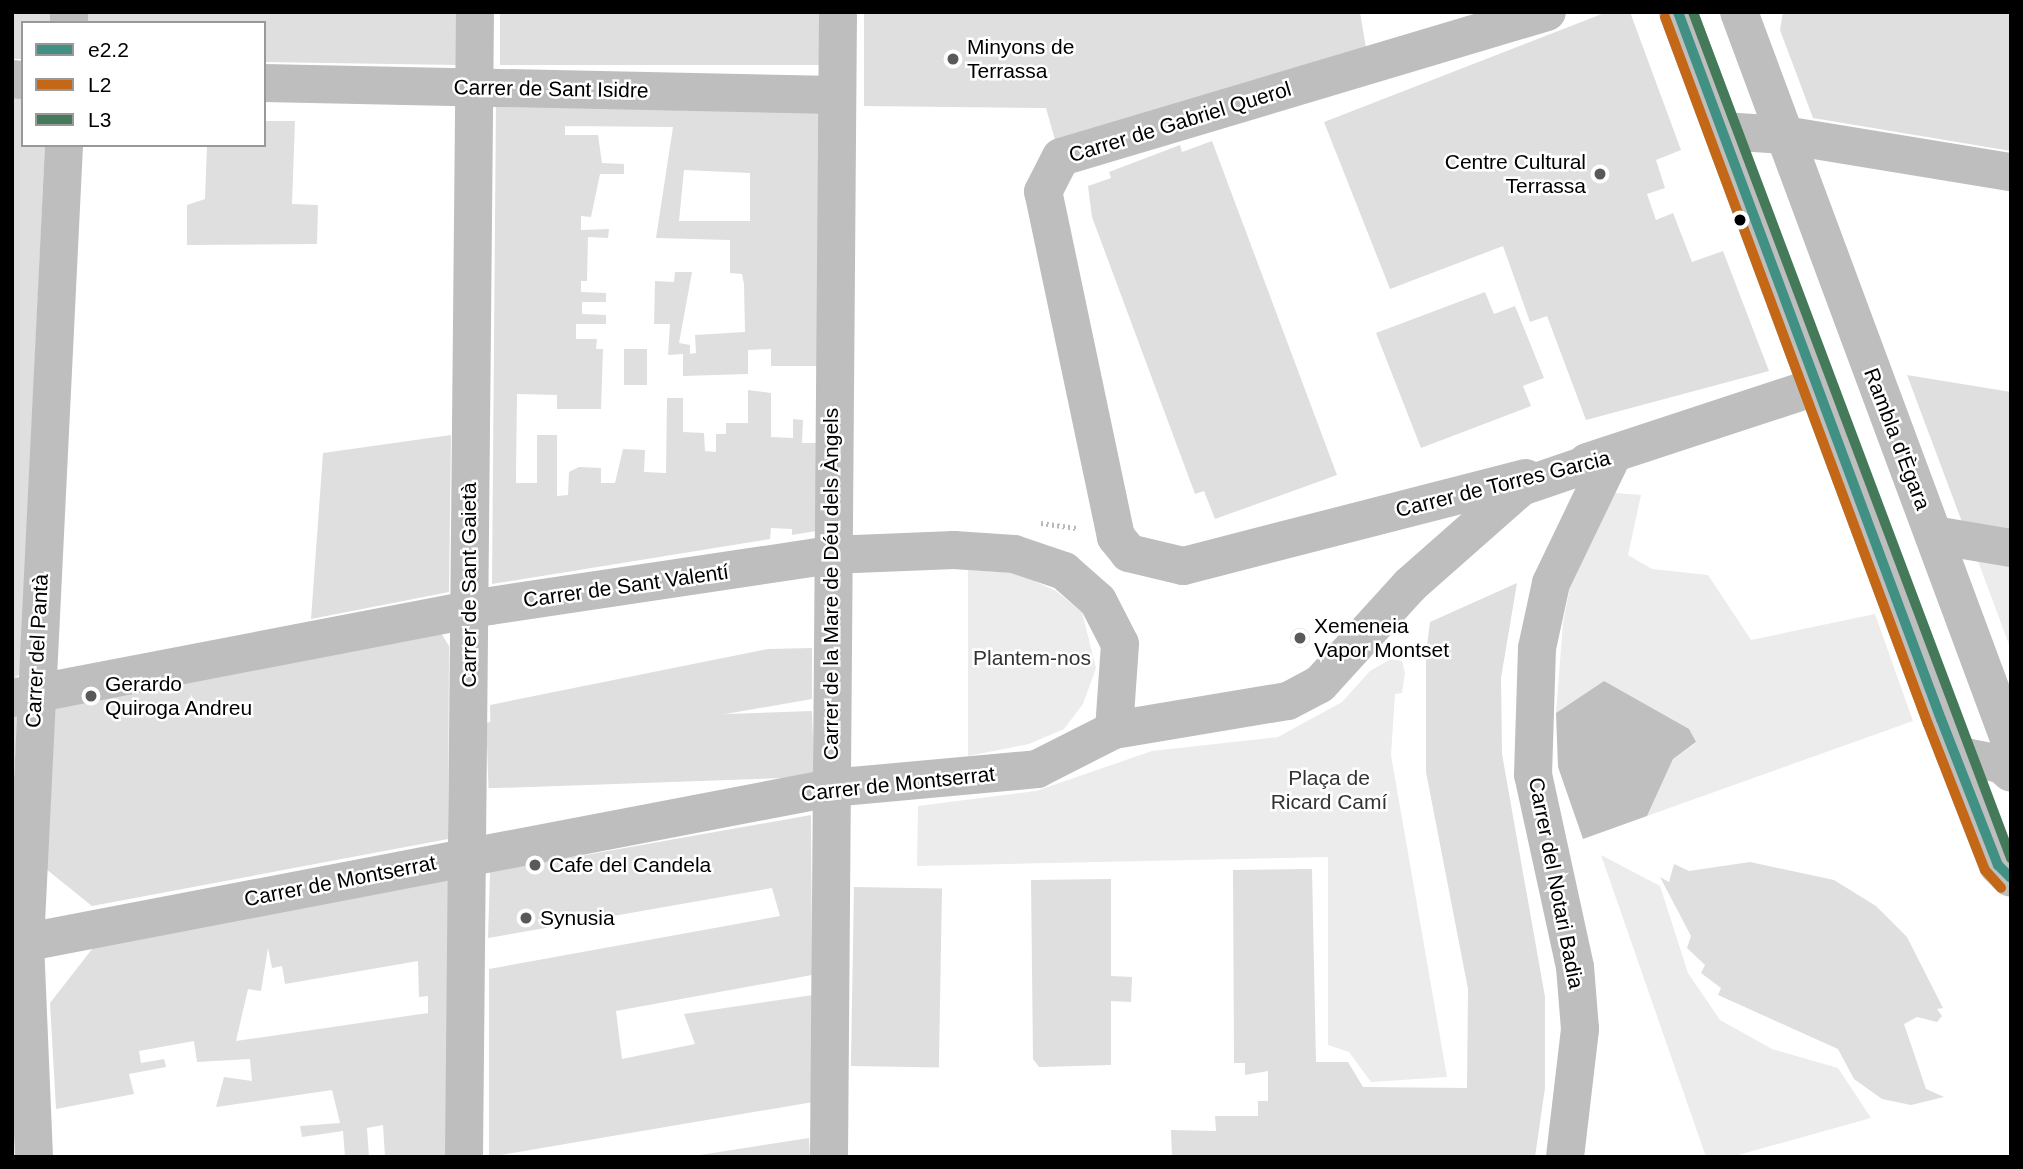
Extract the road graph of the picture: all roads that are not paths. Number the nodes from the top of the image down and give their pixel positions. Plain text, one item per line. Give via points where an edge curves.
1 (475, 12) edge
2 (838, 12) edge
3 (1547, 12) edge
4 (1678, 12) edge
5 (1739, 12) edge
6 (266, 83) edge
7 (474, 87) junction
8 (837, 95) junction
9 (1718, 117) junction
10 (1784, 135) junction
11 (64, 147) edge
12 (2011, 172) edge
13 (1818, 386) junction
14 (1612, 456) junction
15 (977, 525) dead end
16 (895, 533) dead end
17 (1934, 535) junction
18 (2011, 548) edge
19 (830, 555) junction
20 (1183, 566) joint
21 (469, 609) junction
22 (23, 696) edge
23 (1114, 730) junction
24 (2011, 744) edge
25 (1955, 755) junction
26 (2011, 773) edge
27 (830, 788) junction
28 (470, 856) junction
29 (2011, 878) edge
30 (19, 944) edge
31 (34, 1157) edge
32 (464, 1157) edge
33 (829, 1157) edge
34 (1565, 1157) edge

1 - 7 street, Carrer de Sant Gaietà
2 - 8 street, Carrer de la Mare de Déu dels Àngels
3 - 20 street, Carrer de Gabriel Querol via 1061,157 1049,170 1043,191 1116,537 1129,553
4 - 9 street
5 - 9 street via 1716,45
5 - 10 street, Rambla d'Ègara
6 - 7 street, Carrer de Sant Isidre
7 - 8 street, Carrer de Sant Isidre
7 - 21 street, Carrer de Sant Gaietà
8 - 19 street, Carrer de la Mare de Déu dels Àngels
9 - 10 street
9 - 13 street
10 - 12 street
10 - 17 street, Rambla d'Ègara
11 - 22 street, Carrer del Pantà
13 - 14 street, Carrer de Torres Garcia
13 - 25 street
14 - 20 street, Carrer de Torres Garcia
14 - 23 street, Carrer de Montserrat via 1521,487 1410,585 1306,693 1264,706
14 - 34 street, Carrer del Notari Badia via 1551,583 1537,648 1533,775 1575,967 1580,1029
15 - 16 street
17 - 18 street
17 - 24 street, Rambla d'Ègara
19 - 21 street, Carrer de Sant Valentí
19 - 23 street, Carrer de Sant Valentí via 954,550 1014,554 1064,571 1098,601 1120,644
19 - 27 street, Carrer de la Mare de Déu dels Àngels
21 - 22 street, Carrer de Sant Valentí
21 - 28 street, Carrer de Sant Gaietà
22 - 30 street, Carrer del Pantà
23 - 27 street, Carrer de Montserrat via 1037,769
25 - 26 street via 2001,764
25 - 29 street via 1998,865
27 - 28 street, Carrer de Montserrat
27 - 33 street, Carrer de la Mare de Déu dels Àngels
28 - 30 street, Carrer de Montserrat
28 - 32 street, Carrer de Sant Gaietà
30 - 31 street, Carrer del Pantà

